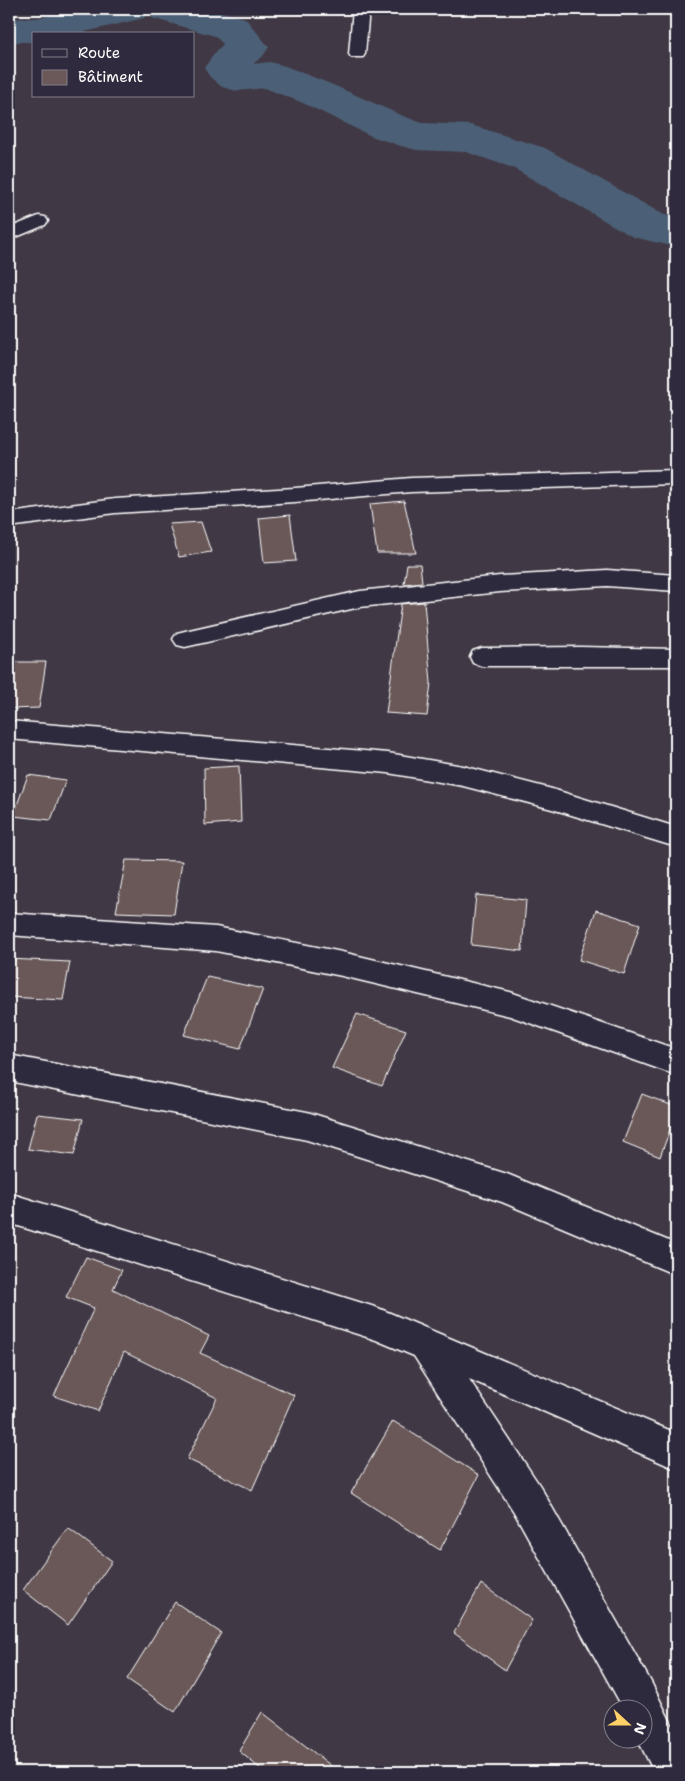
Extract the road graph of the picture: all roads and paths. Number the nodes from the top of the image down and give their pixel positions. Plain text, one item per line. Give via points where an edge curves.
1 (362, 9) edge
2 (357, 54) dead end
3 (39, 221) dead end
4 (9, 234) edge
5 (676, 478) edge
6 (9, 520) edge
7 (676, 583) edge
8 (185, 639) dead end
9 (482, 657) dead end
10 (676, 658) edge
11 (9, 730) edge
12 (676, 837) edge
13 (9, 924) edge
14 (676, 1062) edge
15 (9, 1068) edge
16 (9, 1208) edge
17 (676, 1260) edge
18 (425, 1344) junction
19 (676, 1451) edge
20 (675, 1772) edge

1 - 2 street
3 - 4 street
5 - 6 street via 411,485 115,506
7 - 8 street via 587,579 500,584 360,599
9 - 10 street
11 - 12 street via 388,763 462,776
13 - 14 street via 216,939 342,964 510,1004
15 - 17 street via 307,1126 506,1190
16 - 18 street via 378,1324
18 - 19 street
18 - 20 street via 527,1499 637,1696

